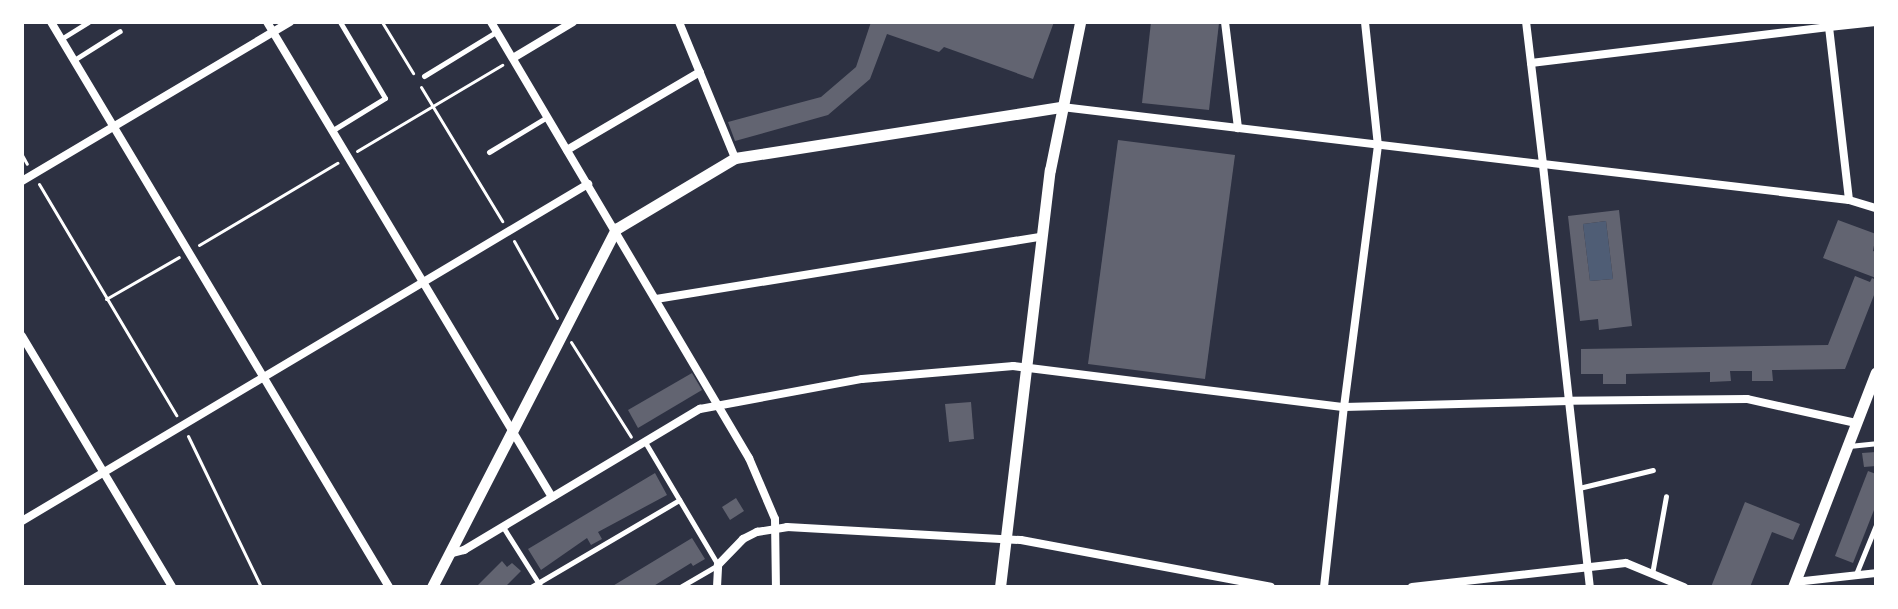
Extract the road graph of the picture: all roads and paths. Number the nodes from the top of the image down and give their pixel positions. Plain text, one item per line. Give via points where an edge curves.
1 (51, 22) edge
2 (88, 22) edge
3 (267, 22) edge
4 (290, 22) edge
5 (340, 22) edge
6 (491, 22) edge
7 (573, 22) edge
8 (679, 22) edge
9 (1080, 22) edge
10 (1225, 22) edge
11 (1365, 22) edge
12 (1526, 22) edge
13 (1876, 22) edge
14 (1829, 25) edge
15 (120, 31) dead end
16 (273, 32) junction
17 (497, 32) junction
18 (61, 39) junction
19 (513, 58) junction
20 (74, 60) junction
21 (1531, 63) junction
22 (700, 72) junction
23 (424, 76) dead end
24 (1062, 107) junction
25 (547, 117) junction
26 (114, 127) junction
27 (1238, 128) junction
28 (333, 130) junction
29 (1378, 146) junction
30 (567, 150) junction
31 (489, 152) dead end
32 (22, 155) edge
33 (349, 156) junction
34 (735, 158) junction
35 (1543, 164) junction
36 (34, 175) junction
37 (22, 181) edge
38 (588, 184) junction
39 (1849, 200) junction
40 (1876, 208) edge
41 (616, 229) junction
42 (1043, 236) junction
43 (188, 251) junction
44 (424, 281) junction
45 (106, 299) junction
46 (656, 299) junction
47 (22, 336) edge
48 (1027, 367) junction
49 (1876, 372) edge
50 (263, 377) junction
51 (1872, 389) edge
52 (1569, 401) junction
53 (718, 403) junction
54 (1344, 407) junction
55 (1856, 423) junction
56 (182, 425) junction
57 (513, 429) junction
58 (645, 441) junction
59 (1876, 443) edge
60 (1847, 446) junction
61 (1653, 470) dead end
62 (103, 472) junction
63 (1579, 488) junction
64 (1666, 496) dead end
65 (552, 497) junction
66 (679, 500) junction
67 (22, 521) edge
68 (1876, 525) edge
69 (503, 526) junction
70 (776, 529) junction
71 (1006, 539) junction
72 (449, 554) junction
73 (718, 565) junction
74 (1588, 568) junction
75 (1876, 573) edge
76 (1652, 574) junction
77 (1518, 575) junction
78 (1856, 575) junction
79 (1794, 584) edge
80 (540, 585) edge
81 (172, 587) edge
82 (261, 587) edge
83 (389, 587) edge
84 (432, 587) edge
85 (531, 587) edge
86 (680, 587) edge
87 (717, 587) edge
88 (776, 587) edge
89 (1000, 587) edge
90 (1271, 587) edge
91 (1324, 587) edge
92 (1412, 587) edge
93 (1519, 587) edge
94 (1590, 587) edge
95 (1684, 587) edge

1 - 18 street
2 - 18 lane
3 - 16 street
4 - 16 street
5 - 28 lane via 385,98
6 - 17 street
7 - 19 street
8 - 22 street
9 - 24 street
10 - 27 street
11 - 29 street
12 - 21 street
13 - 14 street
14 - 21 street
14 - 39 street
15 - 20 lane
16 - 26 street
16 - 28 street
17 - 19 street
17 - 23 lane
18 - 20 street
19 - 25 street
19 - 33 path
20 - 26 street
21 - 35 street
22 - 30 street
22 - 34 street
24 - 27 street
24 - 34 street
24 - 42 street
25 - 30 street
25 - 31 lane
26 - 36 street
26 - 43 street
27 - 29 street
28 - 33 street
29 - 35 street
29 - 54 street
30 - 38 street
32 - 36 path
33 - 43 path
33 - 44 street
34 - 41 street
35 - 39 street
35 - 52 street
36 - 37 street
36 - 45 path
38 - 41 street
38 - 44 street
39 - 40 street
41 - 46 street
41 - 57 street
42 - 46 street
42 - 48 street
43 - 45 path
43 - 50 street
44 - 50 street
44 - 57 street
45 - 56 path
46 - 53 street
47 - 62 street
48 - 53 street via 862,379
48 - 54 street
48 - 71 street
49 - 51 street
50 - 56 street
50 - 83 street
51 - 55 street
52 - 54 street
52 - 55 street via 1747,399
52 - 63 street
53 - 58 street
53 - 70 street via 749,458
54 - 91 street
55 - 60 street
56 - 62 street
56 - 82 path
57 - 65 street
57 - 72 street
58 - 65 street
58 - 66 lane
59 - 60 lane
60 - 79 street
61 - 63 lane
62 - 67 street
62 - 81 street
63 - 74 street
64 - 76 lane
65 - 69 street
66 - 73 lane
66 - 80 lane
68 - 78 lane
69 - 72 street
69 - 80 lane
70 - 71 street
70 - 73 street via 743,539
70 - 88 street
71 - 89 street
71 - 90 street
72 - 84 street
73 - 86 lane
73 - 87 street
74 - 76 street via 1626,563
74 - 77 street
74 - 94 street
75 - 78 street
76 - 95 street
77 - 92 street
77 - 93 lane
78 - 79 street
80 - 85 lane

